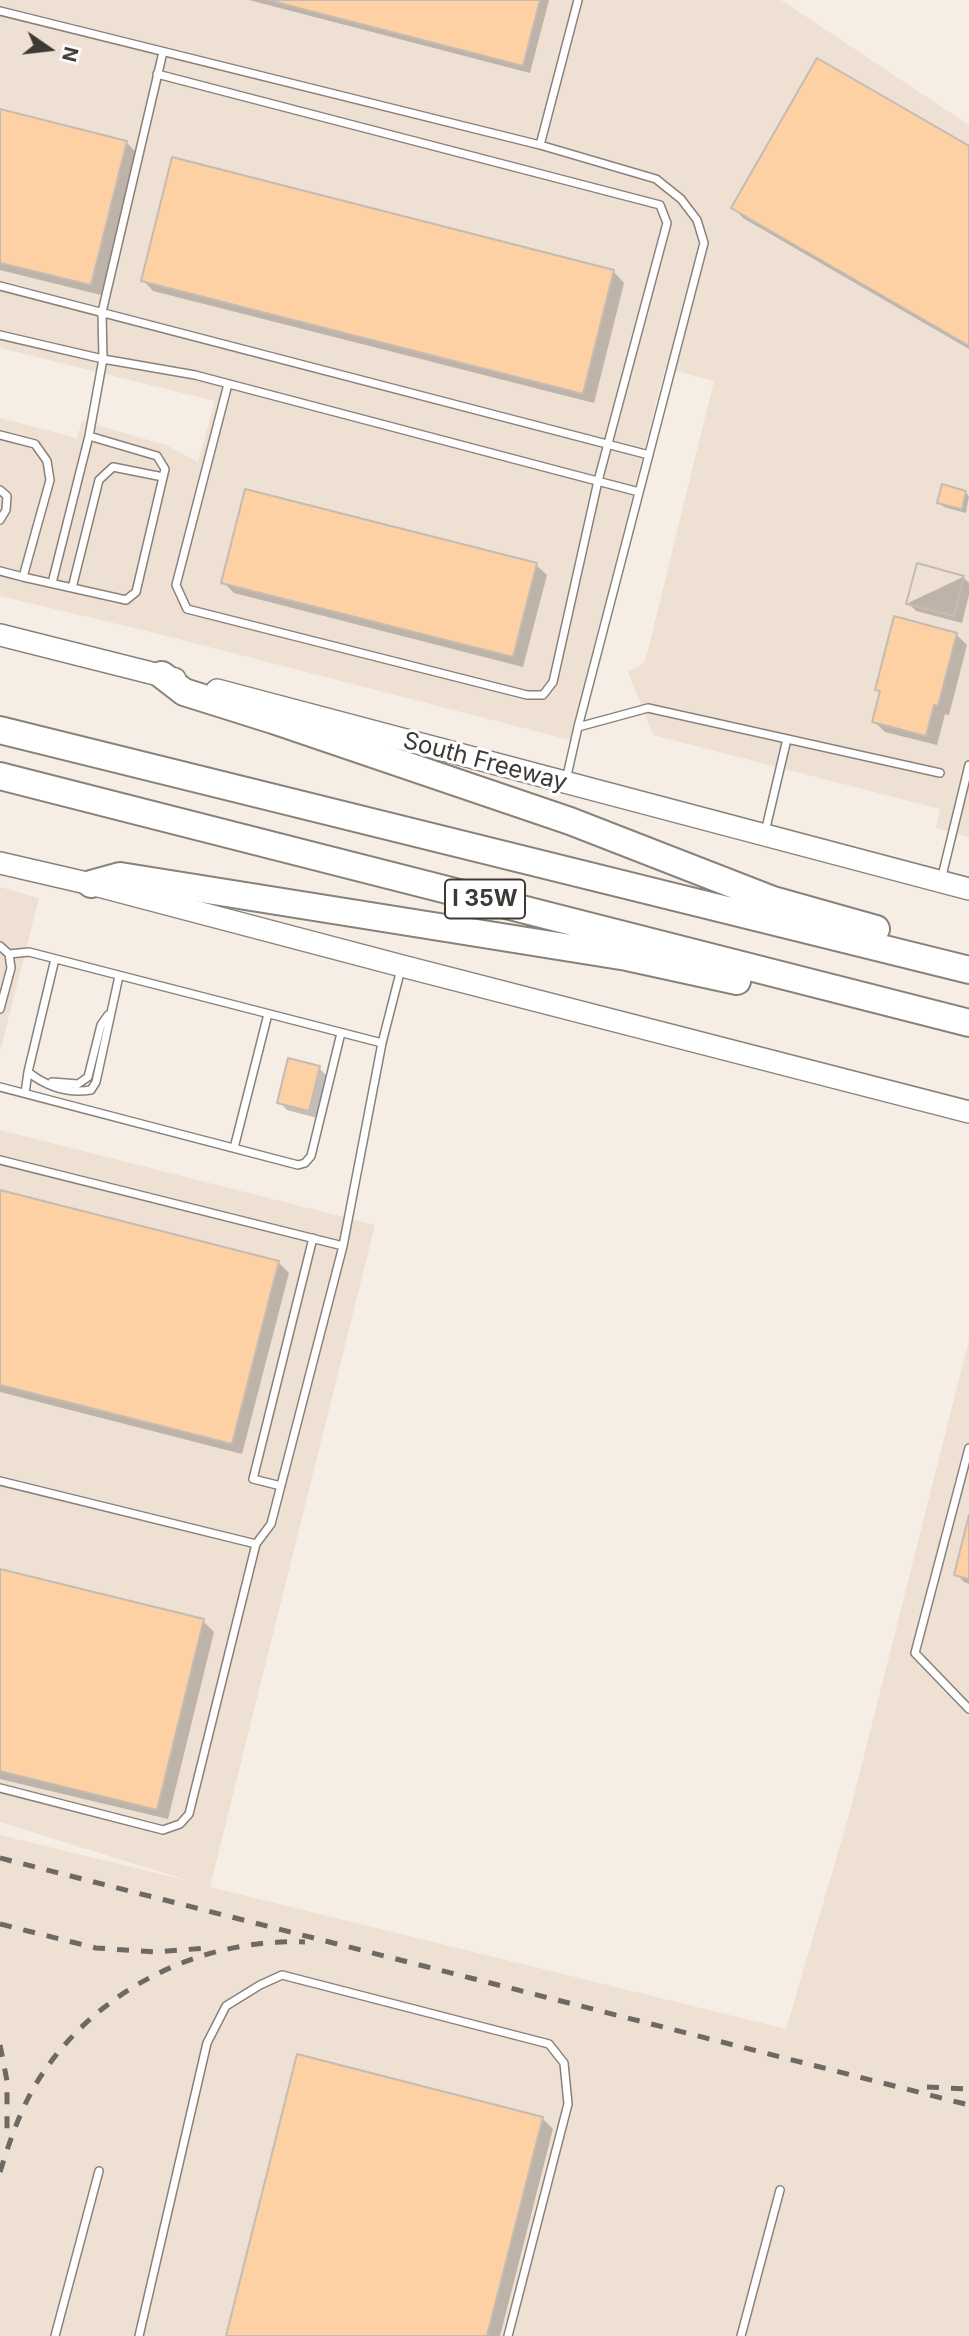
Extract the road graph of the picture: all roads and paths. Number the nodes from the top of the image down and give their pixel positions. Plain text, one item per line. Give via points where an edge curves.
1 (578, 0) edge
2 (0, 11) edge
3 (163, 52) junction
4 (157, 74) junction
5 (540, 145) junction
6 (0, 286) edge
7 (102, 312) junction
8 (0, 335) edge
9 (103, 359) junction
10 (228, 384) junction
11 (0, 435) edge
12 (89, 436) junction
13 (607, 444) junction
14 (649, 455) junction
15 (163, 477) junction
16 (597, 481) junction
17 (0, 490) edge
18 (639, 492) junction
19 (0, 520) edge
20 (0, 571) edge
21 (23, 577) junction
22 (51, 583) junction
23 (72, 588) junction
24 (0, 635) edge
25 (162, 675) junction
26 (578, 727) junction
27 (0, 730) edge
28 (788, 739) junction
29 (969, 765) edge
30 (940, 773) dead end
31 (0, 776) edge
32 (565, 784) junction
33 (764, 836) junction
34 (0, 863) edge
35 (941, 882) junction
36 (91, 884) junction
37 (969, 889) edge
38 (0, 946) edge
39 (9, 954) junction
40 (969, 954) edge
41 (55, 959) junction
42 (402, 967) junction
43 (969, 970) edge
44 (119, 976) junction
45 (891, 1002) junction
46 (0, 1009) edge
47 (111, 1011) junction
48 (268, 1014) junction
49 (969, 1023) edge
50 (341, 1033) junction
51 (382, 1043) junction
52 (28, 1072) junction
53 (40, 1082) junction
54 (0, 1087) edge
55 (25, 1093) junction
56 (969, 1112) edge
57 (234, 1148) junction
58 (0, 1160) edge
59 (313, 1238) junction
60 (343, 1246) junction
61 (969, 1448) edge
62 (0, 1480) edge
63 (281, 1486) junction
64 (256, 1544) junction
65 (969, 1709) edge
66 (0, 1788) edge
67 (99, 2171) dead end
68 (780, 2190) dead end
69 (55, 2336) edge
70 (139, 2336) edge
71 (508, 2336) edge
72 (741, 2336) edge

1 - 5 lane
2 - 3 lane
3 - 4 lane
3 - 5 lane
4 - 7 lane
4 - 13 lane via 660,205 667,223
5 - 14 lane via 656,179 681,199 697,220 704,243
6 - 7 lane
7 - 9 lane
7 - 13 lane
8 - 9 lane
9 - 10 lane
9 - 12 lane
10 - 16 lane
10 - 16 lane via 176,585 187,609 527,695 543,695 553,682
11 - 21 lane via 35,444 47,461 50,480
12 - 15 lane via 157,456 165,469
12 - 22 lane
13 - 14 lane
13 - 16 lane
14 - 18 lane
15 - 23 lane via 113,467 99,480
15 - 23 lane via 136,592 126,600
16 - 18 lane
17 - 19 lane via 7,496
18 - 26 lane
20 - 21 lane
21 - 22 lane
22 - 23 lane
24 - 25 main road, South Freeway
25 - 32 main road, South Freeway
25 - 40 highway via 184,692 569,821 762,896
26 - 28 lane via 648,708
26 - 32 lane
27 - 43 highway, I 35W
28 - 30 lane
28 - 33 lane
29 - 35 lane
31 - 45 highway, I 35W
32 - 33 main road, South Freeway
33 - 35 main road, South Freeway
34 - 36 main road
35 - 37 main road, South Freeway
36 - 42 main road
36 - 45 highway via 120,877 627,957 834,1002
38 - 39 lane
39 - 41 lane via 29,952
39 - 46 lane via 11,968
41 - 44 lane
41 - 52 lane
42 - 51 lane
42 - 56 main road
44 - 47 lane
44 - 48 lane
45 - 49 highway, I 35W
47 - 53 lane via 101,1025 88,1077 78,1084
47 - 53 lane via 91,1090 77,1092
48 - 50 lane
48 - 57 lane
50 - 51 lane
50 - 57 lane via 311,1156 305,1163
51 - 60 lane
52 - 53 lane
52 - 55 lane
54 - 55 lane
55 - 57 lane
58 - 59 lane
59 - 60 lane
59 - 63 lane via 253,1479
60 - 63 lane
61 - 65 lane via 915,1653
62 - 64 lane
63 - 64 lane via 271,1524
64 - 66 lane via 189,1814 180,1824 163,1830
67 - 69 lane
68 - 72 lane
70 - 71 lane via 207,2043 226,2006 282,1975 549,2044 564,2063 568,2105

